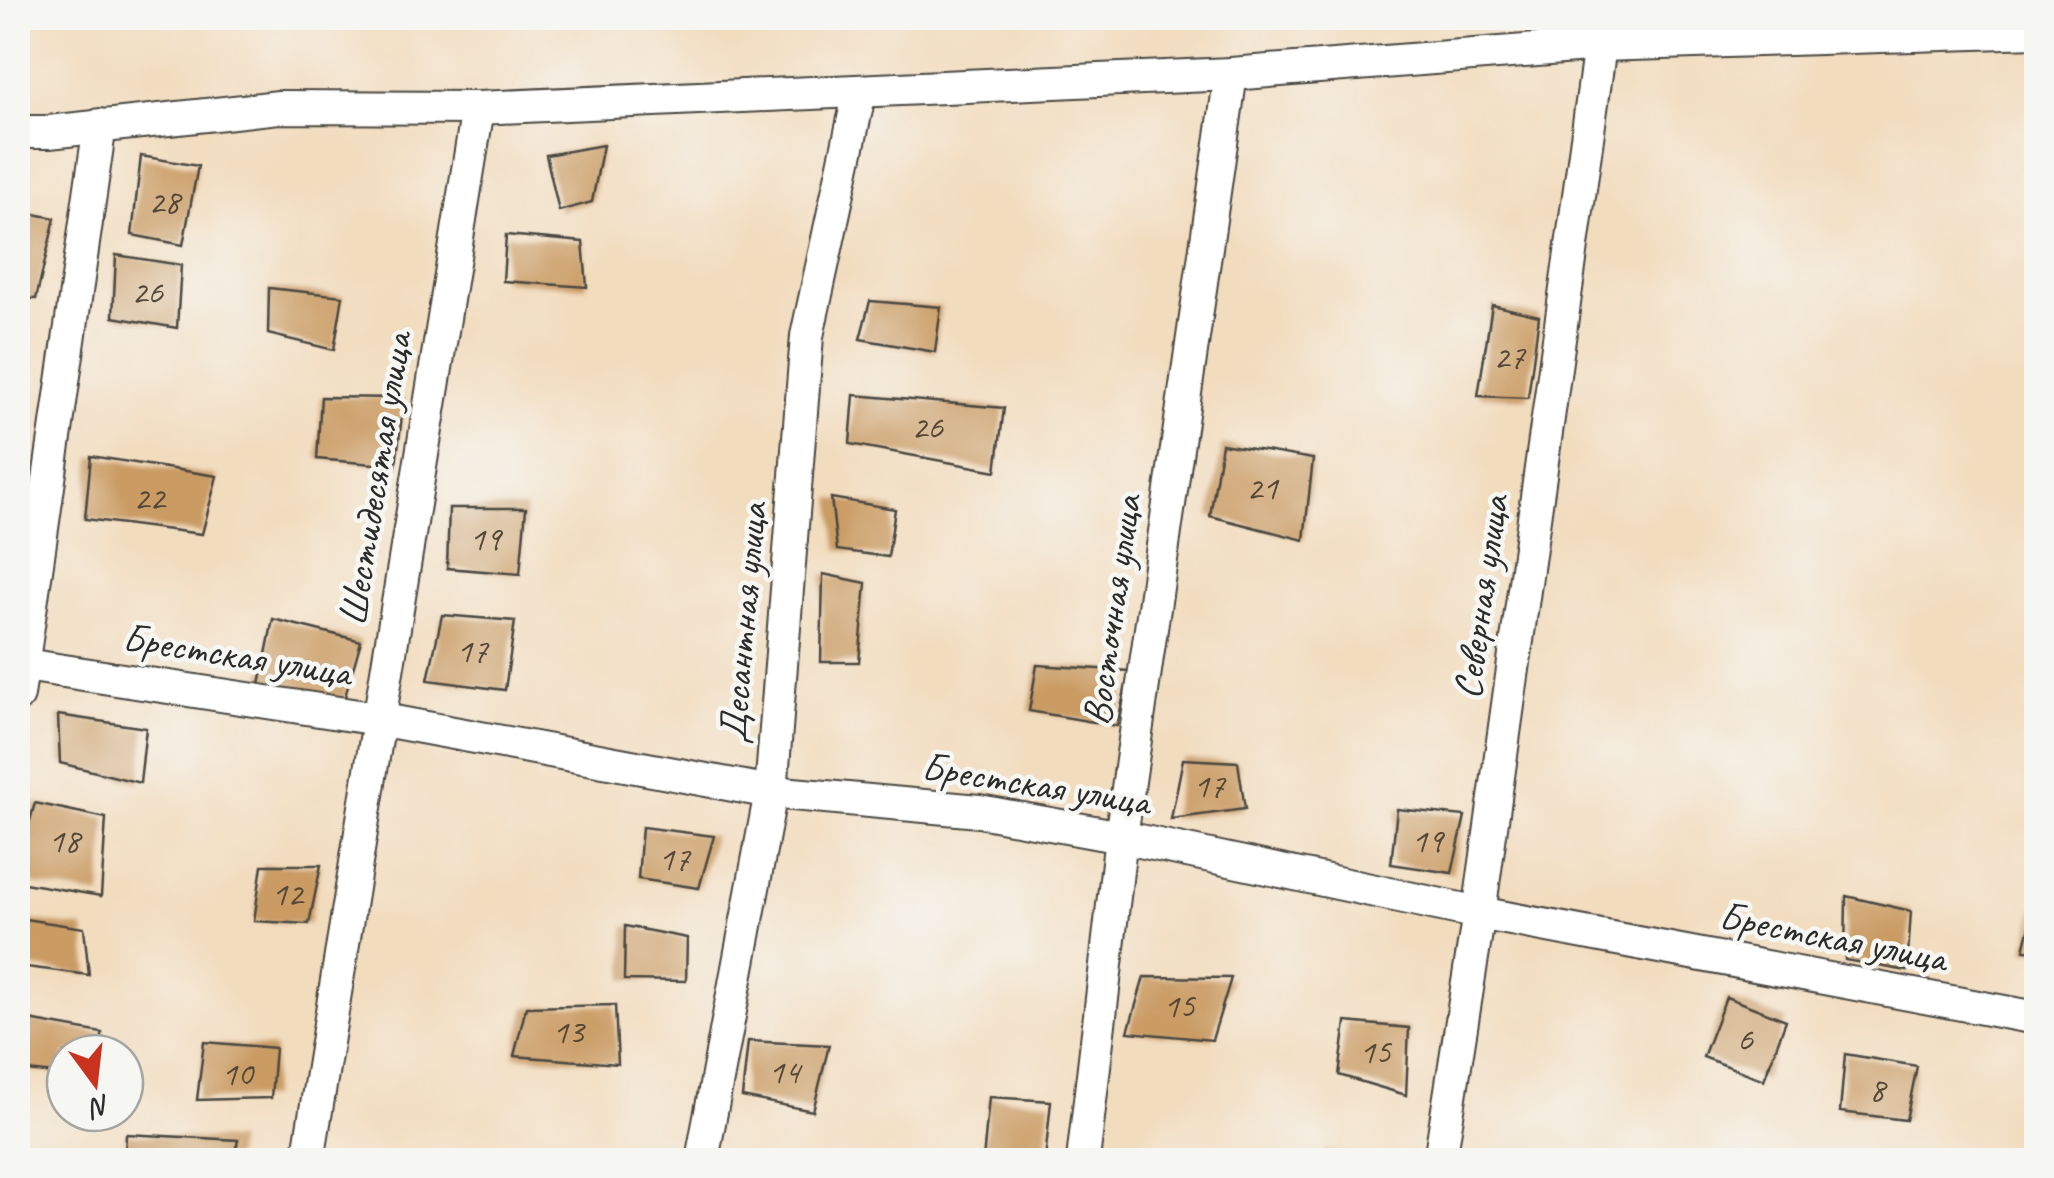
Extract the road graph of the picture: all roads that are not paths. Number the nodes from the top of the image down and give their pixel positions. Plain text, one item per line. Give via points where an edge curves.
1 (2036, 30) edge
2 (1600, 45) junction
3 (1231, 74) junction
4 (860, 92) junction
5 (478, 108) junction
6 (100, 124) junction
7 (18, 132) edge
8 (19, 674) edge
9 (378, 718) junction
10 (771, 792) junction
11 (1121, 837) junction
12 (1480, 912) junction
13 (2036, 1018) edge
14 (308, 1160) edge
15 (702, 1160) edge
16 (1083, 1160) edge
17 (1440, 1160) edge

1 - 2 street
2 - 3 street
2 - 12 street, Северная улица
3 - 4 street
3 - 11 street, Восточная улица
4 - 5 street
4 - 10 street, Десантная улица via 808,336
5 - 6 street via 279,107
5 - 9 street, Шестидесятая улица
6 - 7 street
6 - 8 street
8 - 9 street, Брестская улица
9 - 10 street, Брестская улица
9 - 14 street, Шестидесятая улица
10 - 11 street, Брестская улица via 979,811
10 - 15 street, Десантная улица
11 - 12 street, Брестская улица
11 - 16 street, Восточная улица
12 - 13 street, Брестская улица
12 - 17 street, Северная улица

